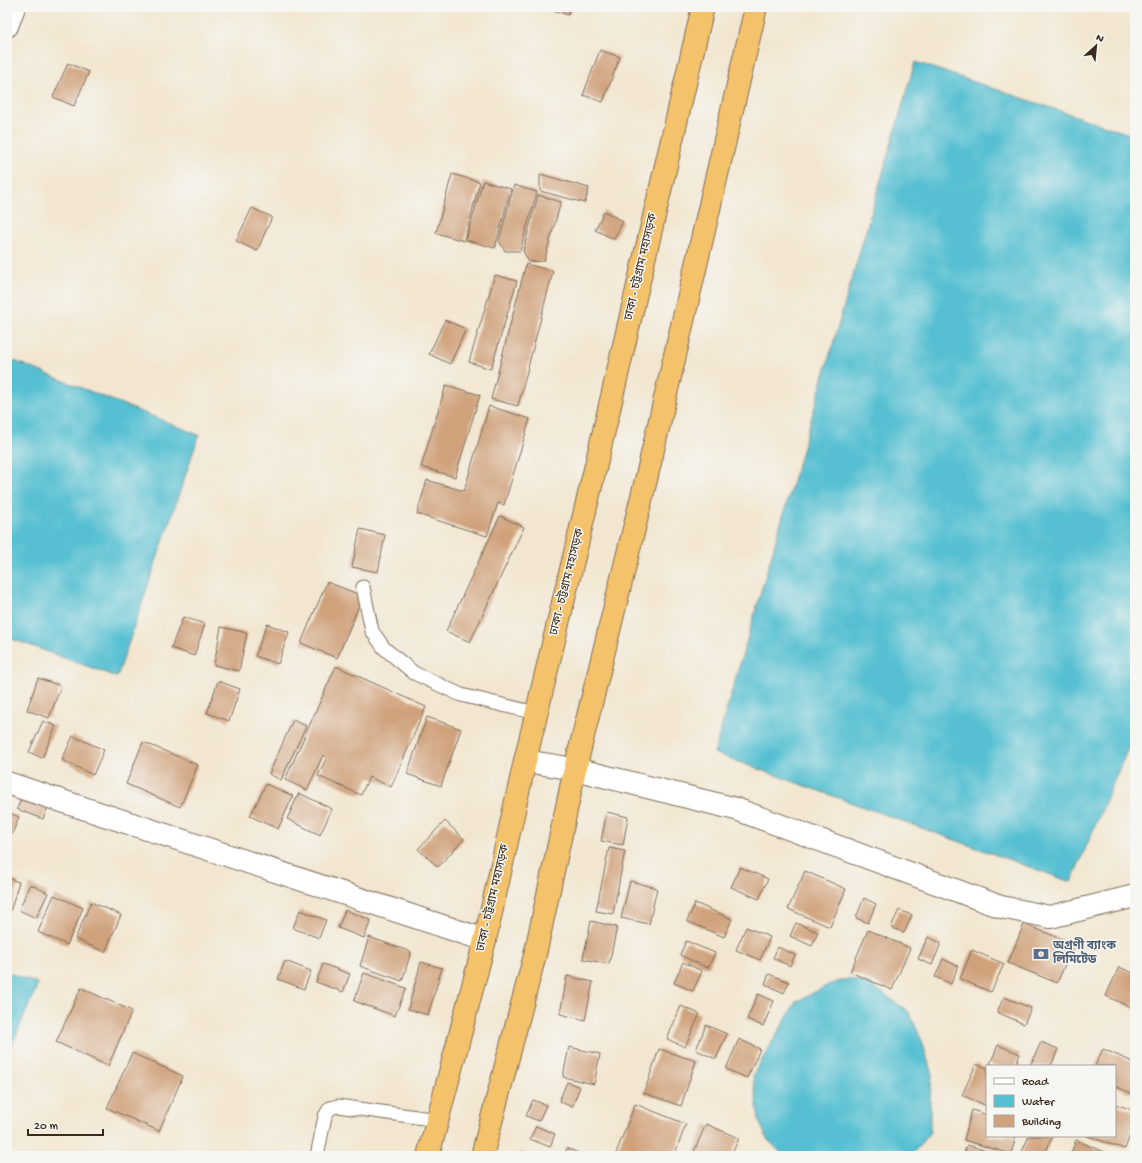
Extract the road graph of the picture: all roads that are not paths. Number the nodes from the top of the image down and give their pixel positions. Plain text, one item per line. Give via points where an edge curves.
1 (14, 7) edge
2 (703, 7) edge
3 (756, 7) edge
4 (7, 26) edge
5 (363, 587) dead end
6 (536, 713) junction
7 (525, 761) junction
8 (575, 769) junction
9 (7, 783) edge
10 (1135, 896) edge
11 (485, 940) junction
12 (438, 1120) junction
13 (317, 1156) edge
14 (428, 1156) edge
15 (482, 1156) edge

1 - 4 street
2 - 6 highway, ঢাকা - চট্টগ্রাম মহাসড়ক
3 - 8 highway via 646,480
5 - 6 lane via 372,631 384,648 414,673 461,695
6 - 7 highway, ঢাকা - চট্টগ্রাম মহাসড়ক
7 - 8 street
7 - 11 highway, ঢাকা - চট্টগ্রাম মহাসড়ক
8 - 10 street via 736,810 1001,907 1050,918
8 - 15 highway via 535,955
9 - 11 street
11 - 12 highway, ঢাকা - চট্টগ্রাম মহাসড়ক
12 - 13 lane via 338,1106 330,1108 325,1116
12 - 14 highway, ঢাকা - চট্টগ্রাম মহাসড়ক

